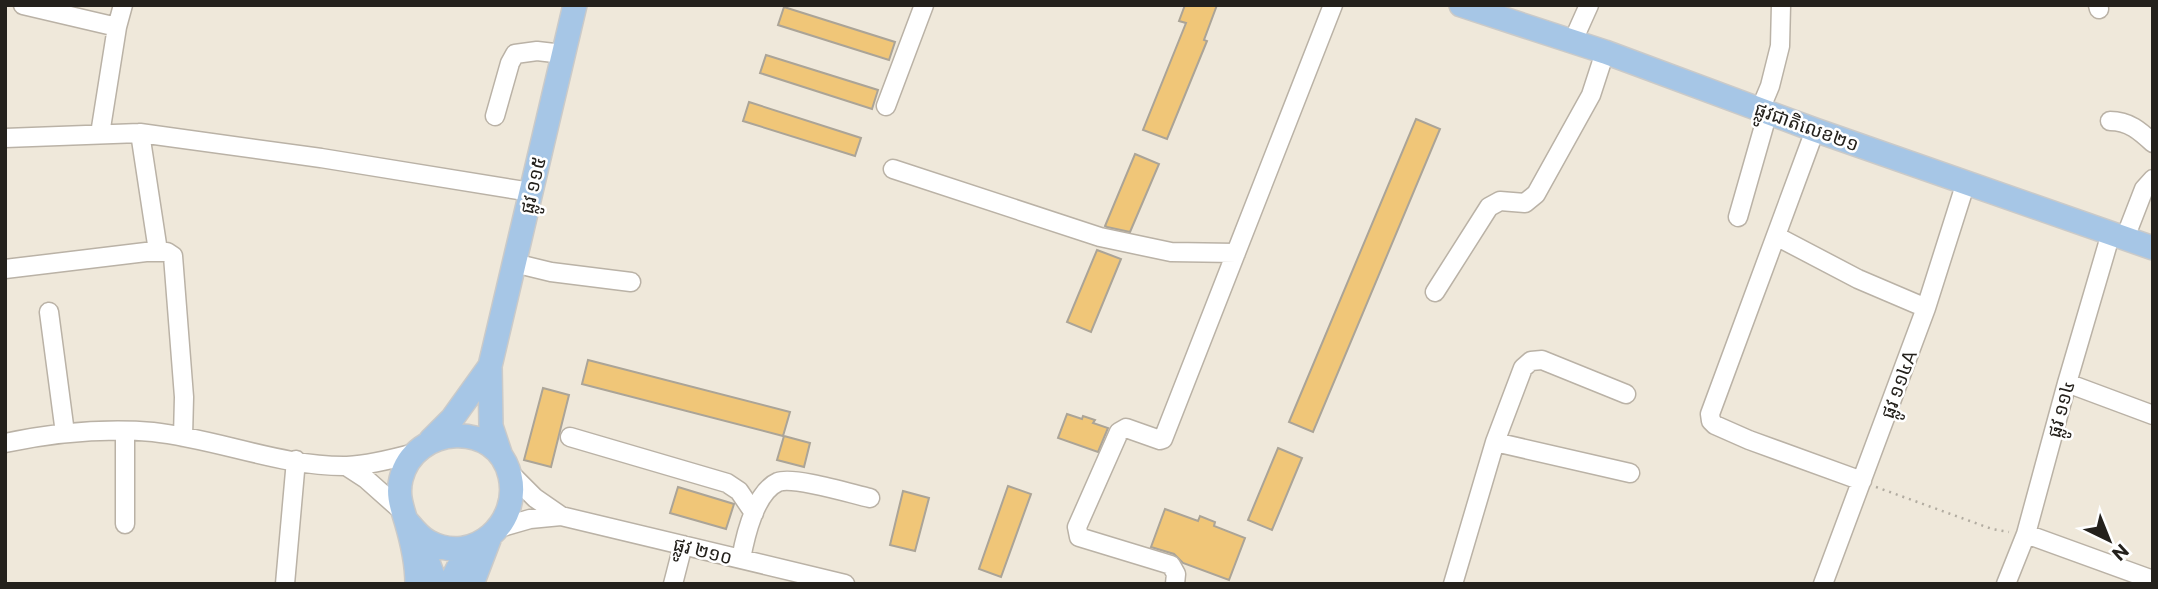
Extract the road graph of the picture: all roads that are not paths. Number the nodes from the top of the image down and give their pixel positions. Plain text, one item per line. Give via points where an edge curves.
1 (23, 5) edge
2 (123, 5) edge
3 (575, 5) edge
4 (923, 5) edge
5 (1333, 5) edge
6 (1461, 5) edge
7 (1589, 5) edge
8 (1781, 5) edge
9 (117, 27) junction
10 (1572, 43) junction
11 (1605, 52) junction
12 (563, 54) junction
13 (887, 106) dead end
14 (1764, 111) junction
15 (495, 116) dead end
16 (2110, 121) dead end
17 (1815, 130) junction
18 (140, 133) junction
19 (100, 134) junction
20 (5, 138) edge
21 (2153, 143) edge
22 (893, 169) dead end
23 (2153, 179) edge
24 (1966, 182) junction
25 (531, 192) junction
26 (1738, 218) dead end
27 (1776, 236) junction
28 (2118, 236) junction
29 (2153, 248) edge
30 (158, 251) junction
31 (1236, 253) junction
32 (514, 263) junction
33 (5, 269) edge
34 (631, 282) dead end
35 (1435, 292) dead end
36 (1926, 308) junction
37 (49, 312) dead end
38 (490, 366) junction
39 (2067, 383) junction
40 (1626, 394) dead end
41 (2153, 415) edge
42 (125, 432) junction
43 (65, 433) junction
44 (183, 437) junction
45 (570, 437) dead end
46 (1495, 442) junction
47 (5, 443) edge
48 (422, 447) junction
49 (296, 460) junction
50 (505, 464) junction
51 (346, 466) junction
52 (1630, 474) dead end
53 (1862, 481) junction
54 (870, 498) dead end
55 (754, 513) junction
56 (561, 516) junction
57 (408, 522) junction
58 (125, 524) dead end
59 (2026, 534) junction
60 (488, 537) junction
61 (683, 545) junction
62 (741, 559) junction
63 (2153, 580) edge
64 (285, 584) edge
65 (417, 584) edge
66 (436, 584) edge
67 (450, 584) edge
68 (472, 584) edge
69 (673, 584) edge
70 (845, 584) edge
71 (1175, 584) edge
72 (1453, 584) edge
73 (1823, 584) edge
74 (2006, 584) edge

1 - 9 street
2 - 9 street
3 - 12 main road, ផ្លូវ ១១៥
4 - 13 street
5 - 31 street
6 - 10 main road, ផ្លូវជាតិលេខ២១
7 - 10 street
8 - 14 street via 1780,46
9 - 19 street
10 - 11 main road, ផ្លូវជាតិលេខ២១
11 - 14 main road, ផ្លូវជាតិលេខ២១
11 - 35 street via 1591,95 1536,194 1525,203 1500,201 1489,207
12 - 15 street via 515,54
12 - 25 main road, ផ្លូវ ១១៥
14 - 17 main road, ផ្លូវជាតិលេខ២១
14 - 26 street
16 - 21 street via 2131,125
17 - 24 main road, ផ្លូវជាតិលេខ២១
17 - 27 street
18 - 19 street
18 - 25 street
18 - 30 street
19 - 20 street
22 - 31 street via 1100,237 1171,252
23 - 28 street, ផ្លូវ ១១៤
24 - 28 main road, ផ្លូវជាតិលេខ២១
24 - 36 street, ផ្លូវ ១១៤A
25 - 32 main road, ផ្លូវ ១១៥
27 - 36 street
27 - 53 street via 1711,421 1749,440
28 - 29 main road, ផ្លូវជាតិលេខ២១
28 - 39 street, ផ្លូវ ១១៤
30 - 33 street
30 - 44 street via 173,256 176,265
31 - 71 street via 1163,439 1126,428 1119,432 1077,527 1079,537 1171,565
32 - 34 street
32 - 38 main road, ផ្លូវ ១១៥
36 - 53 street, ផ្លូវ ១១៤A
37 - 43 street
38 - 48 main road, ផ្លូវ ១១៥ via 452,419
38 - 50 main road, ផ្លូវ ១១៥ via 491,426
39 - 41 street
39 - 59 street, ផ្លូវ ១១៤
40 - 46 street via 1542,360 1531,361 1523,368
42 - 43 street
42 - 44 street
42 - 58 street
43 - 47 street
44 - 49 street
45 - 55 street via 727,483 739,491
46 - 52 street
46 - 72 street
48 - 50 main road via 448,436 467,436 486,443
48 - 51 street via 392,459
48 - 57 main road via 405,466 400,480 399,496
49 - 51 street
49 - 64 street
50 - 56 street, ផ្លូវ ២១០ via 535,498
50 - 60 main road via 513,492 509,511
51 - 57 street via 366,479
53 - 73 street, ផ្លូវ ១១៤A
54 - 55 street via 799,481 780,481 767,490
55 - 62 street
56 - 60 street, ផ្លូវ ២១០ via 530,519
56 - 61 street, ផ្លូវ ២១០
57 - 60 main road via 429,542 443,547 458,549
57 - 65 main road
57 - 66 main road
59 - 63 street
59 - 74 street, ផ្លូវ ១១៤
60 - 67 main road via 459,566
60 - 68 main road
61 - 62 street, ផ្លូវ ២១០
61 - 69 street
62 - 70 street, ផ្លូវ ២១០

